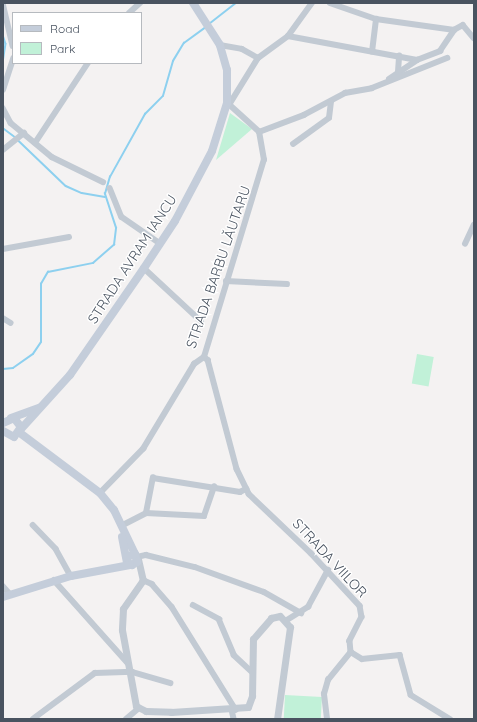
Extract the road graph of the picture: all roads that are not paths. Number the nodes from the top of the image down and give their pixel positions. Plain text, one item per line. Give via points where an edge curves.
1 (3, 3) edge
2 (140, 3) edge
3 (192, 3) edge
4 (312, 3) edge
5 (330, 3) edge
6 (130, 12) edge
7 (376, 19) junction
8 (454, 30) junction
9 (288, 36) junction
10 (474, 38) edge
11 (12, 42) edge
12 (220, 45) junction
13 (372, 52) junction
14 (399, 56) junction
15 (258, 58) junction
16 (446, 58) dead end
17 (417, 60) junction
18 (12, 62) edge
19 (87, 64) edge
20 (398, 73) junction
21 (384, 84) junction
22 (3, 90) edge
23 (331, 102) junction
24 (228, 104) junction
25 (3, 108) edge
26 (260, 132) junction
27 (24, 133) junction
28 (36, 143) junction
29 (293, 144) dead end
30 (3, 150) edge
31 (103, 182) dead end
32 (110, 188) dead end
33 (474, 225) edge
34 (69, 237) dead end
35 (161, 244) junction
36 (465, 244) dead end
37 (3, 249) edge
38 (144, 268) junction
39 (226, 281) junction
40 (287, 284) dead end
41 (3, 318) edge
42 (201, 321) dead end
43 (11, 323) dead end
44 (204, 357) junction
45 (43, 406) junction
46 (5, 421) edge
47 (3, 431) edge
48 (20, 431) junction
49 (214, 487) junction
50 (246, 489) junction
51 (100, 492) junction
52 (146, 514) junction
53 (33, 525) dead end
54 (121, 526) junction
55 (133, 559) junction
56 (328, 570) junction
57 (71, 576) junction
58 (54, 580) junction
59 (143, 580) junction
60 (3, 586) edge
61 (6, 596) edge
62 (193, 605) dead end
63 (301, 613) junction
64 (287, 620) junction
65 (351, 652) junction
66 (129, 664) junction
67 (132, 672) junction
68 (252, 672) junction
69 (170, 683) dead end
70 (139, 708) junction
71 (234, 710) junction
72 (172, 716) edge
73 (33, 719) edge
74 (126, 719) edge
75 (234, 719) edge
76 (277, 719) edge
77 (327, 719) edge
78 (448, 719) edge

1 - 11 street
2 - 6 street
3 - 12 main road, STRADA AVRAM IANCU
4 - 9 street
5 - 7 street
7 - 8 street
7 - 13 street
8 - 10 street via 466,26
8 - 17 street via 440,51
9 - 13 street
9 - 15 street
12 - 15 street via 242,49
12 - 24 main road, STRADA AVRAM IANCU via 227,70
13 - 14 street
14 - 17 street
14 - 20 street
15 - 24 street
16 - 21 street
17 - 20 street
18 - 22 street
19 - 28 street
20 - 21 street
21 - 23 street via 345,93
23 - 26 street
23 - 29 street via 328,118
24 - 26 street
24 - 35 main road, STRADA AVRAM IANCU via 207,162
25 - 27 street via 12,123
26 - 39 street, STRADA BARBU LĂUTARU via 264,151 258,188
27 - 28 street
27 - 30 street
28 - 31 street via 52,157
32 - 35 street via 121,216
33 - 36 street
34 - 37 street
35 - 38 main road, STRADA AVRAM IANCU
38 - 42 street
38 - 45 main road, STRADA AVRAM IANCU via 70,375
39 - 40 street
39 - 44 street, STRADA BARBU LĂUTARU
41 - 43 street
44 - 50 street, STRADA VIILOR via 208,360
44 - 51 street, STRADA BARBU LĂUTARU via 194,364 143,449
45 - 46 main road, STRADA AVRAM IANCU
45 - 48 main road, STRADA AVRAM IANCU
46 - 48 main road via 19,421
47 - 48 main road via 10,437
48 - 51 main road
49 - 50 street via 240,492
49 - 52 street via 204,516
49 - 52 street via 153,478
50 - 56 street, STRADA VIILOR
51 - 54 main road
52 - 54 street
53 - 57 street via 56,549
54 - 55 main road
55 - 57 main road
55 - 59 street
55 - 63 street via 146,555 195,567 264,592
56 - 63 street via 312,603
56 - 65 street, STRADA VIILOR via 362,611 359,625 350,640
57 - 58 main road
58 - 61 main road
58 - 66 street
59 - 66 street via 123,609 122,630
59 - 71 street via 152,584 172,607
60 - 61 street
62 - 68 street via 220,619 234,655
63 - 64 street
64 - 68 street via 280,616 271,618 257,633 252,645
64 - 76 street via 290,627
65 - 77 street via 328,680 324,694
65 - 78 street via 362,659 400,655 405,663 407,690
66 - 67 street
67 - 69 street
67 - 70 street via 135,701
67 - 73 street via 91,674
68 - 71 street via 251,704
70 - 72 street
70 - 74 street
71 - 72 street
71 - 75 street

